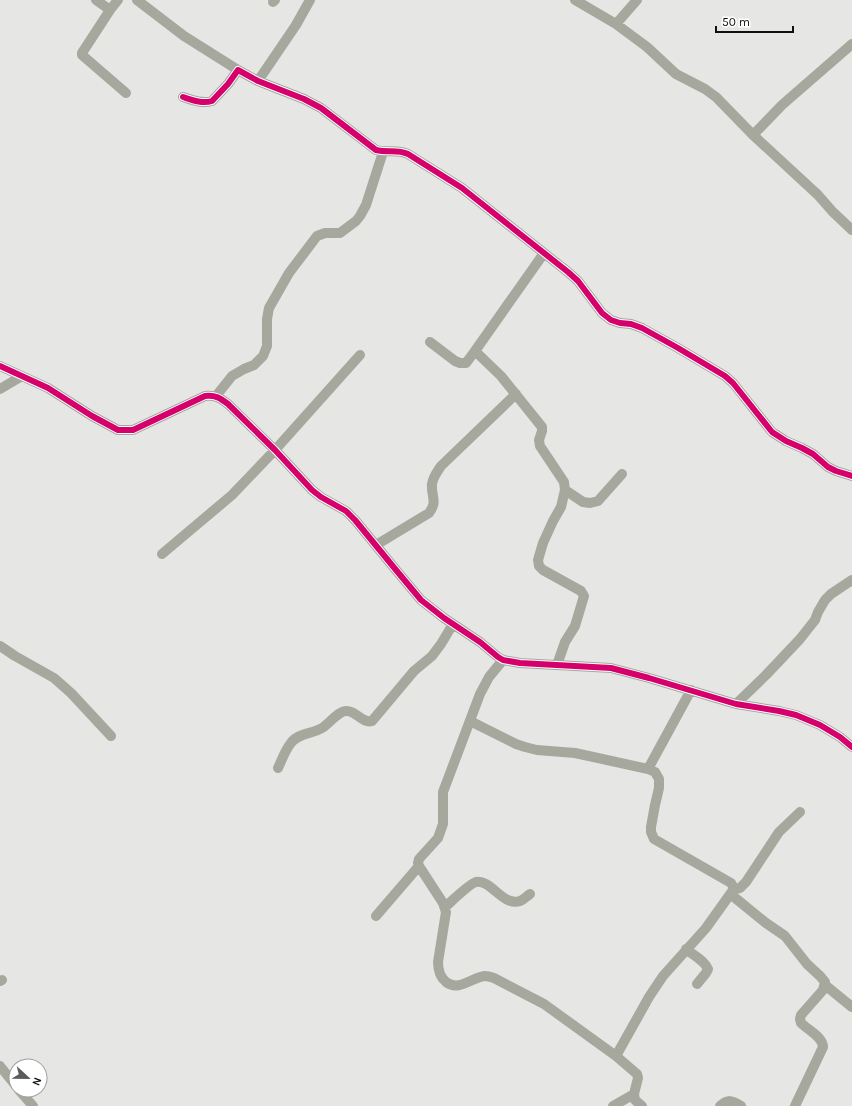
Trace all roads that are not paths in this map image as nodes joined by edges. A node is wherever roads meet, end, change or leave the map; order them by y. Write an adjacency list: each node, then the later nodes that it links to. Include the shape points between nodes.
1 (96, 0): 7 (street)
2 (118, 0): 7 (street)
3 (137, 0): 10 (street, via 184,36)
4 (310, 0): 11 (street)
5 (575, 0): 8 (street)
6 (637, 0): 8 (street)
7 (110, 10): 12 (street, via 82,55)
8 (616, 24): 14 (street, via 647,47 676,74 716,97)
9 (852, 44): 14 (street, via 782,105)
10 (238, 70): 11 (street); 13 (street, via 212,101 193,101)
11 (258, 81): 15 (street, via 321,108 368,145)
12 (126, 93)
13 (183, 97)
14 (753, 135): 16 (street)
15 (383, 152): 17 (street, via 401,151 408,154 462,188); 25 (street, via 360,216 340,234 325,233 317,236 289,273 269,308 267,346 263,356 254,365 232,376)
16 (852, 230)
17 (544, 253): 19 (street); 28 (street, via 578,280 602,313 611,320 642,328 725,376 772,432 786,442 813,454 828,467)
18 (430, 342): 19 (street, via 460,363 466,363)
19 (475, 352): 24 (street)
20 (360, 355): 26 (street)
21 (0, 366): 22 (street)
22 (22, 376): 23 (street); 25 (street, via 48,388 118,430 133,430 206,396)
23 (0, 389)
24 (516, 394): 29 (street, via 542,427 540,446 564,482); 30 (street, via 435,474 432,483 434,504 429,513)
25 (216, 396): 26 (street, via 228,404)
26 (275, 450): 30 (street, via 312,490 346,511); 31 (street, via 232,495)
27 (622, 474): 29 (street, via 598,501 584,502)
28 (852, 476)
29 (565, 490): 36 (street, via 561,507 543,543 538,560 539,566 582,591 584,596 575,626 565,642)
30 (376, 545): 33 (street, via 422,600)
31 (162, 554)
32 (852, 580): 38 (street, via 825,600 815,620 800,639)
33 (453, 624): 35 (street); 42 (street, via 432,656 414,671 372,721 366,722 353,712 344,710 321,729 297,737 291,742)
34 (0, 646): 40 (street, via 54,678)
35 (503, 660): 36 (street); 39 (street, via 489,677)
36 (557, 664): 37 (street, via 611,668)
37 (691, 690): 38 (street); 43 (street)
38 (736, 704): 41 (street, via 779,711 808,720 834,733)
39 (470, 722): 43 (street, via 516,744 537,750 575,753); 45 (street, via 444,792 443,824 438,838 419,859)
40 (111, 736)
41 (852, 747)
42 (278, 768)
43 (648, 769): 46 (street, via 655,772 659,779 650,832 654,839 731,883 734,888)
44 (800, 812): 46 (street, via 779,832 746,882)
45 (418, 866): 48 (street); 49 (street)
46 (732, 892): 50 (street, via 706,928); 52 (street, via 740,902 785,936)
47 (530, 894): 48 (street, via 520,901 511,901 483,882 477,882)
48 (445, 907): 54 (street, via 446,918 438,962 440,974 448,983 458,985 480,977 494,978 544,1004)
49 (376, 916)
50 (686, 949): 51 (street, via 708,969); 54 (street, via 649,997)
51 (697, 984)
52 (825, 985): 53 (street); 64 (street, via 800,1019 801,1023 823,1042 823,1047)
53 (852, 1007)
54 (616, 1056): 57 (street, via 637,1074)
55 (0, 1066): 56 (street)
56 (8, 1076)
57 (634, 1094): 60 (street); 61 (street, via 635,1100)
58 (26, 1098): 59 (street)
59 (33, 1106)
60 (613, 1106)
61 (642, 1106)
62 (720, 1106): 63 (street, via 730,1101)
63 (741, 1106)
64 (795, 1106)

